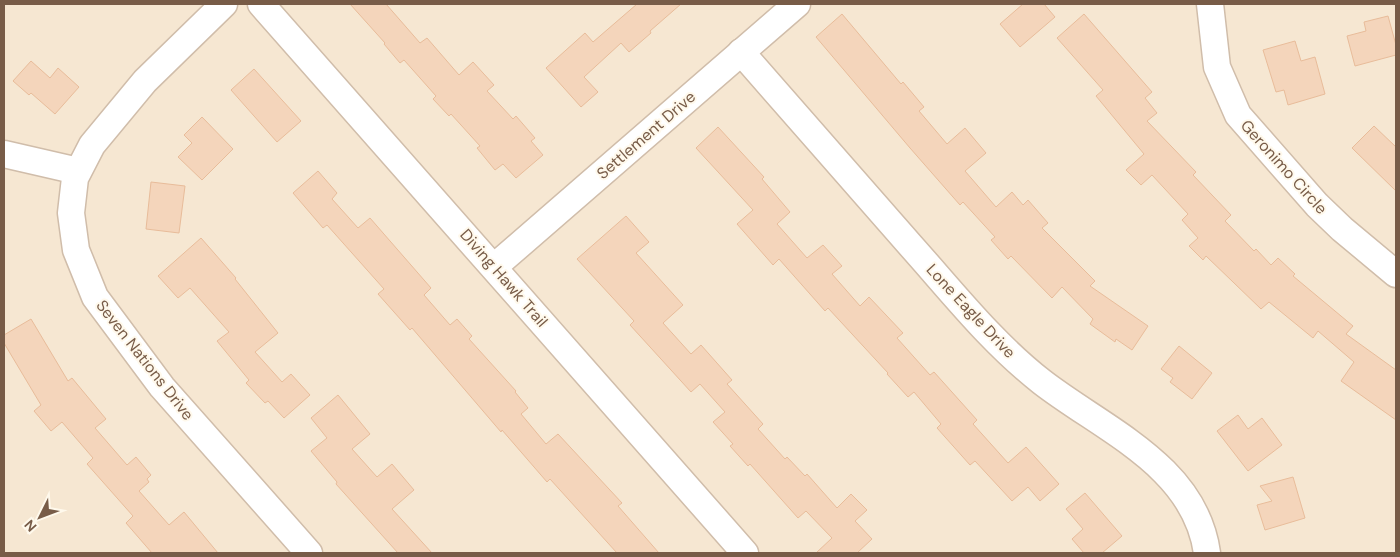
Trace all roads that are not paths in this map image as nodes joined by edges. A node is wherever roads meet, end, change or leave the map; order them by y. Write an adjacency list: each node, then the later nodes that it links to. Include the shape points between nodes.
1 (224, 4): 7 (street, Seven Nations Drive, via 144,81 92,145)
2 (261, 4): 8 (street, Diving Hawk Trail)
3 (797, 4): 5 (street, Settlement Drive)
4 (1210, 4): 9 (street, Geronimo Circle, via 1217,67 1238,115 1317,205)
5 (741, 52): 8 (street, Settlement Drive); 12 (street, Lone Eagle Drive, via 991,337 1043,383 1126,438 1166,474 1189,502 1205,538)
6 (4, 154): 7 (street)
7 (78, 171): 10 (street, Seven Nations Drive, via 71,213 76,250 95,297 162,387)
8 (494, 267): 11 (street, Diving Hawk Trail)
9 (1396, 274)
10 (309, 553)
11 (745, 553)
12 (1207, 553)

